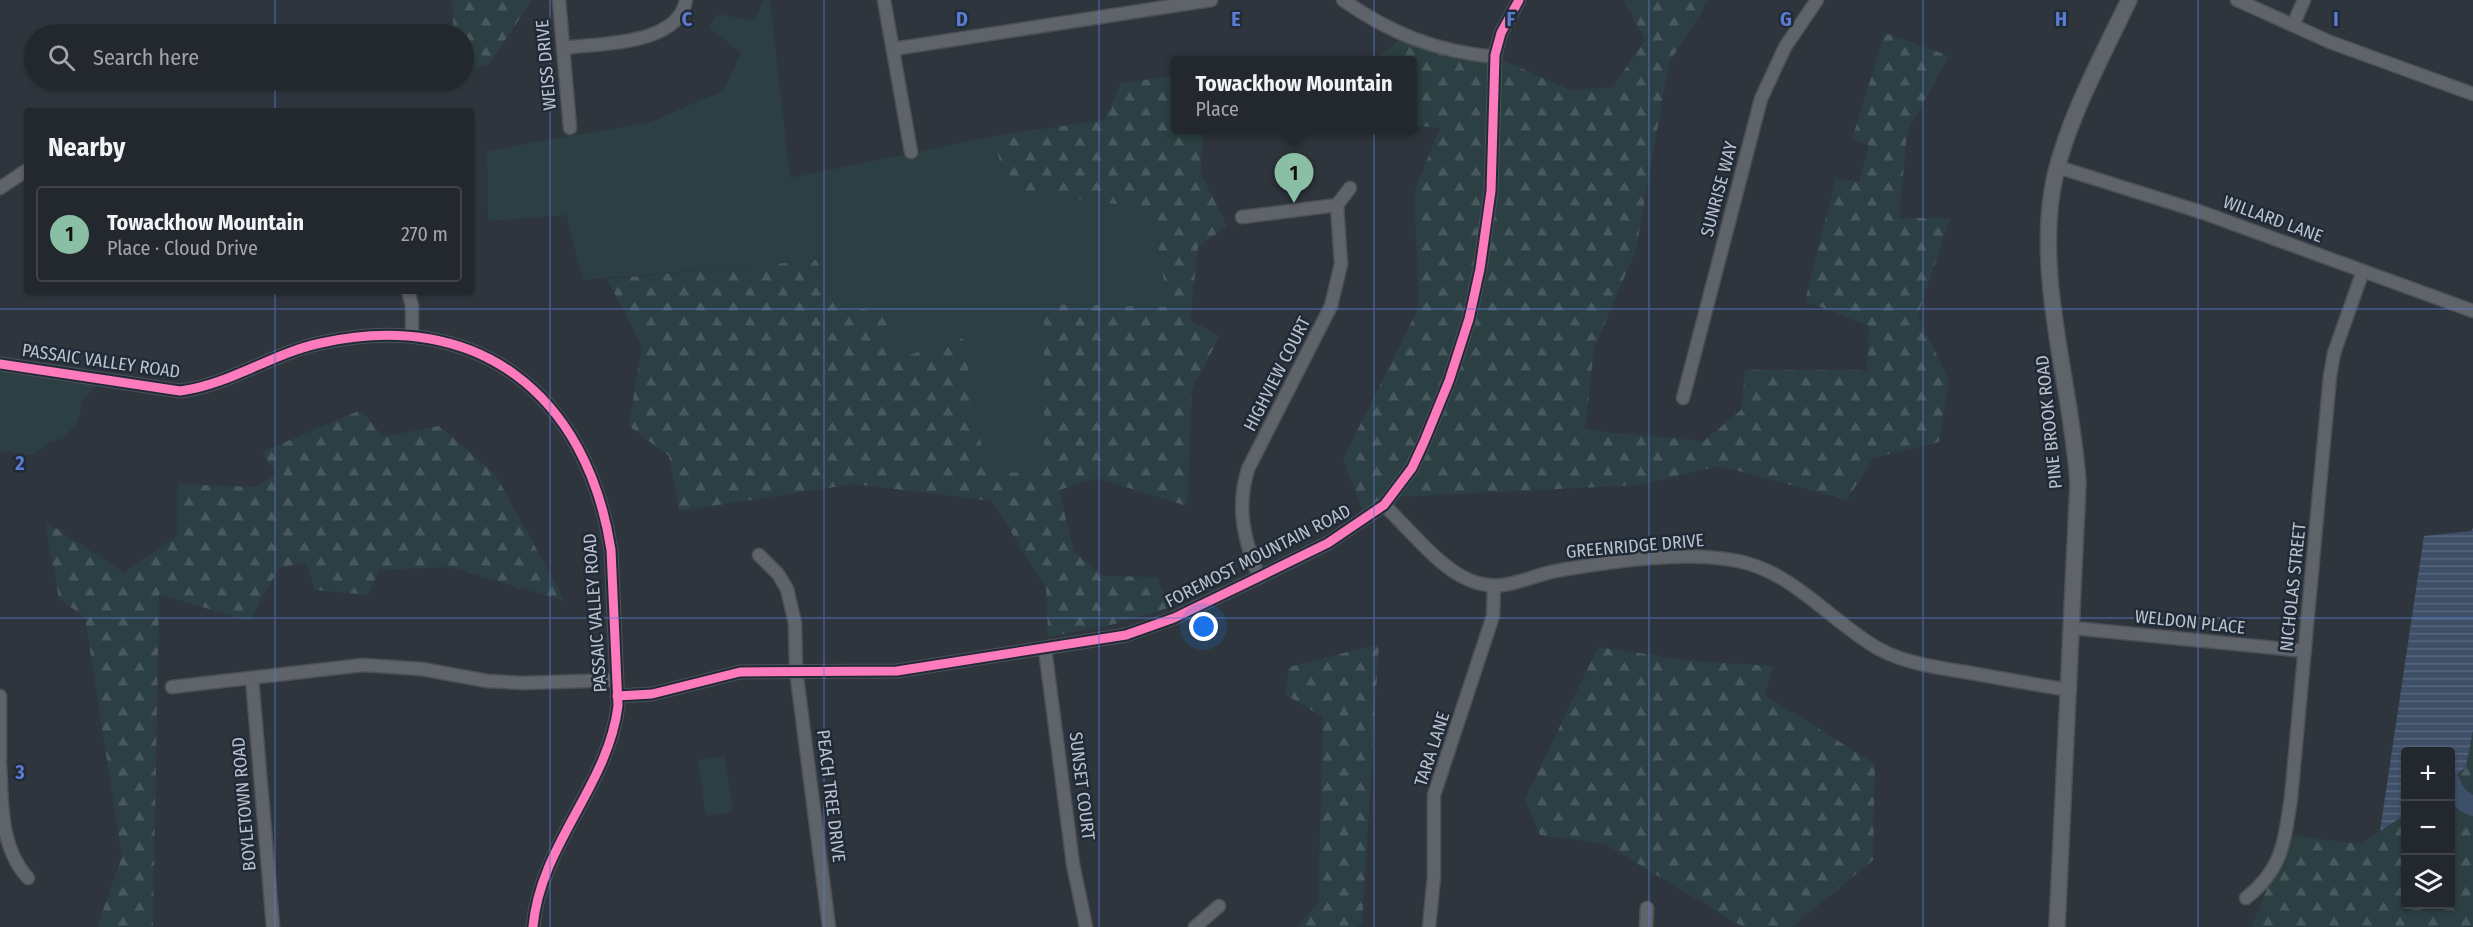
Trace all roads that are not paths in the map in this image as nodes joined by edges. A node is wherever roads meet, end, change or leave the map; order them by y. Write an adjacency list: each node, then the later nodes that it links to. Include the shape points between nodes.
1 (559, 0): 12 (street, WEISS DRIVE)
2 (686, 0): 12 (street, via 677,19 654,35)
3 (884, 0): 13 (street)
4 (1211, 0): 13 (street)
5 (1343, 0): 14 (street, via 1420,43)
6 (1519, 0): 14 (street, FOREMOST MOUNTAIN ROAD, via 1501,33)
7 (1817, 0): 29 (street, SUNRISE WAY, via 1785,46 1761,99)
8 (2129, 0): 18 (street, PINE BROOK ROAD)
9 (2237, 0): 11 (street)
10 (2304, 0): 11 (street)
11 (2293, 26): 15 (street)
12 (563, 48): 16 (street, WEISS DRIVE)
13 (893, 49): 17 (street)
14 (1494, 57): 30 (street, FOREMOST MOUNTAIN ROAD, via 1491,191 1469,319 1424,442 1400,486)
15 (2473, 94)
16 (570, 128)
17 (911, 152)
18 (2058, 167): 24 (street, WILLARD LANE, via 2201,212); 34 (street, PINE BROOK ROAD, via 2051,196 2048,247 2076,447)
19 (24, 172): 20 (street)
20 (0, 188)
21 (1350, 188): 22 (street)
22 (1337, 205): 23 (street); 32 (street, HIGHVIEW COURT, via 1341,264 1331,306 1244,482 1243,533)
23 (1242, 217)
24 (2363, 271): 26 (street, WILLARD LANE); 36 (street, NICHOLAS STREET, via 2334,353 2330,376)
25 (409, 294): 27 (street)
26 (2473, 311)
27 (411, 335): 28 (street, PASSAIC VALLEY ROAD, via 318,343 201,387 180,391); 39 (street, PASSAIC VALLEY ROAD, via 454,342 494,360 549,406 575,441 608,529)
28 (0, 364)
29 (1683, 398)
30 (1384, 505): 32 (street, FOREMOST MOUNTAIN ROAD, via 1328,543); 33 (street, GREENRIDGE DRIVE, via 1449,568 1474,582)
31 (759, 555): 37 (street, PEACH TREE DRIVE, via 787,589 795,624)
32 (1259, 577): 35 (street, FOREMOST MOUNTAIN ROAD, via 1154,627)
33 (1494, 586): 41 (street, GREENRIDGE DRIVE, via 1517,584 1559,570 1674,557 1717,557 1779,576 1854,633 1900,658); 55 (street, TARA LANE, via 1493,616 1434,795 1434,877)
34 (2073, 628): 36 (street, WELDON PLACE); 41 (street, PINE BROOK ROAD)
35 (1045, 649): 37 (street, FOREMOST MOUNTAIN ROAD, via 897,671); 53 (street, SUNSET COURT, via 1073,864)
36 (2305, 651): 47 (street, NICHOLAS STREET, via 2283,846 2268,878)
37 (796, 670): 43 (street, FOREMOST MOUNTAIN ROAD, via 740,672 651,694); 52 (street, PEACH TREE DRIVE)
38 (252, 678): 39 (street, via 363,665 422,669 487,681); 40 (street); 50 (street, BOYLETOWN ROAD)
39 (616, 680): 43 (street, PASSAIC VALLEY ROAD)
40 (171, 687)
41 (2070, 690): 57 (street, PINE BROOK ROAD)
42 (0, 696): 44 (street)
43 (617, 696): 51 (street, PASSAIC VALLEY ROAD, via 615,725 607,751 549,862)
44 (0, 758)
45 (0, 764): 46 (street, via 8,847 15,865)
46 (28, 878)
47 (2246, 898)
48 (1219, 906): 54 (street)
49 (1647, 908): 56 (street)
50 (273, 927)
51 (533, 927)
52 (830, 927)
53 (1086, 927)
54 (1195, 927)
55 (1429, 927)
56 (1646, 927)
57 (2057, 927)

